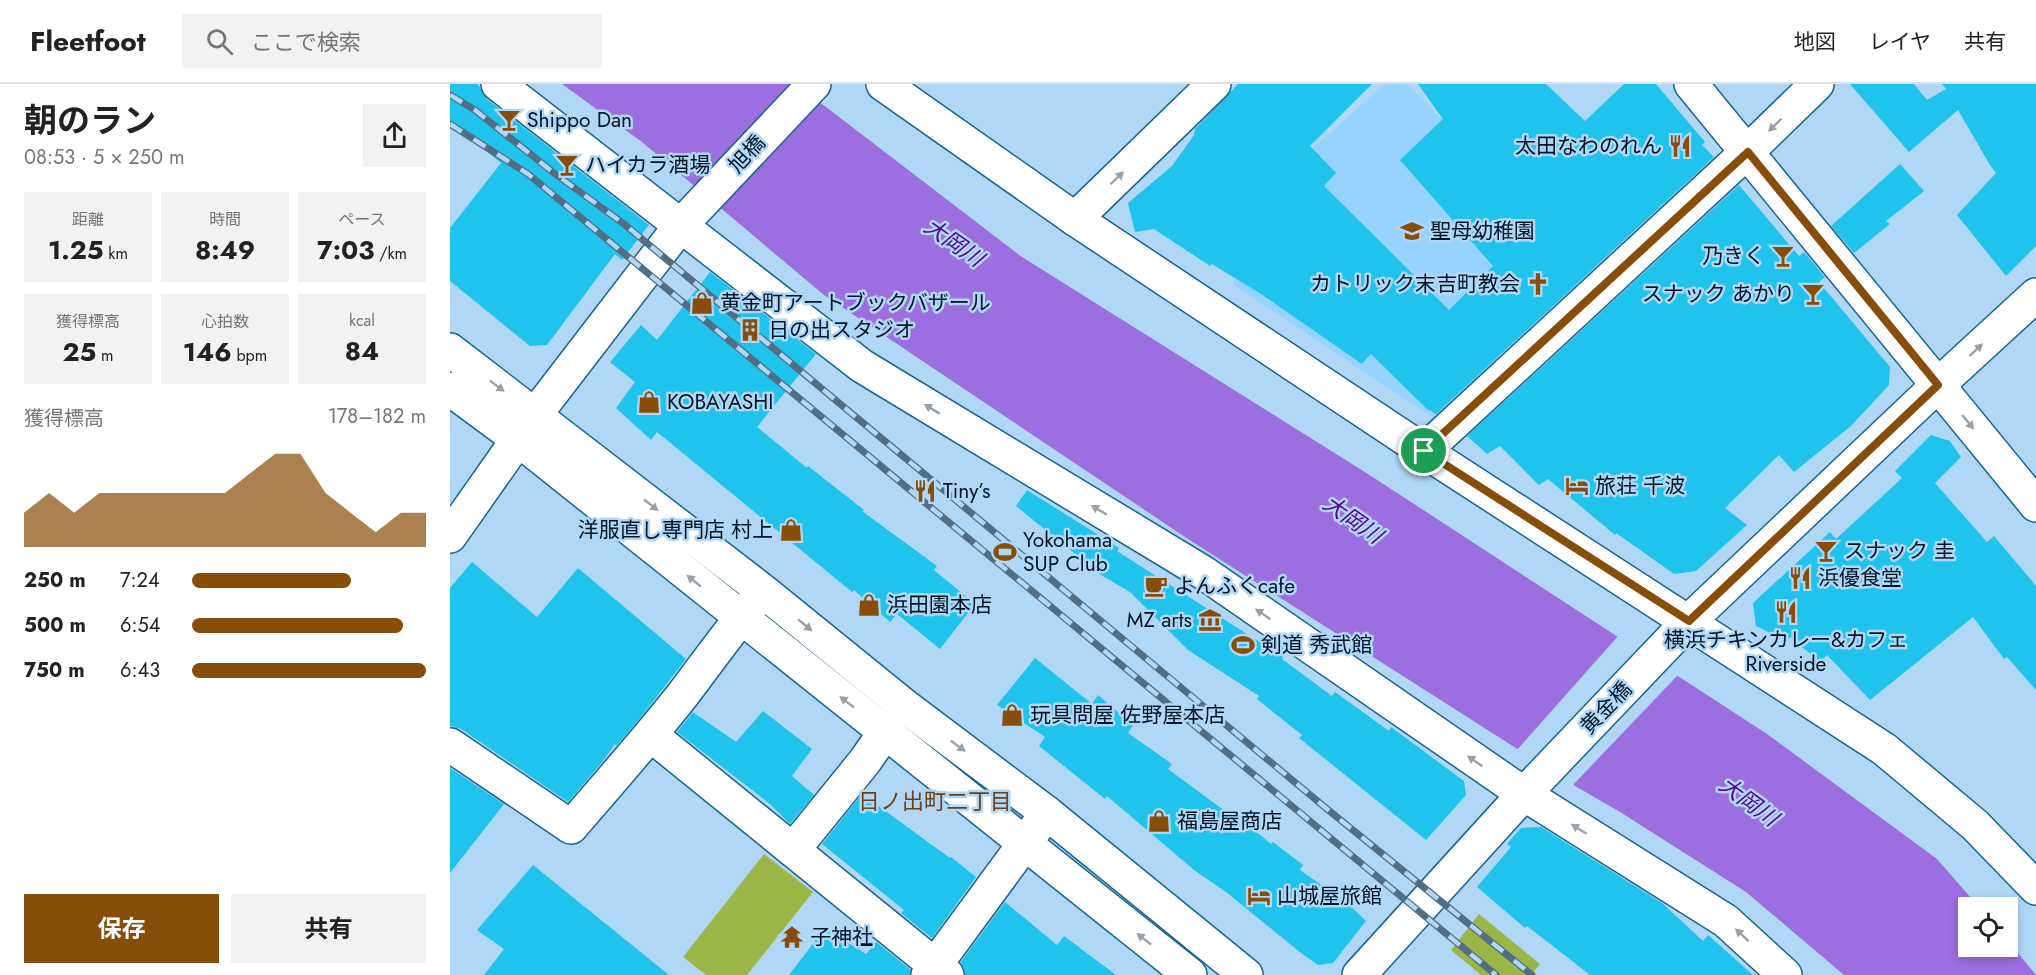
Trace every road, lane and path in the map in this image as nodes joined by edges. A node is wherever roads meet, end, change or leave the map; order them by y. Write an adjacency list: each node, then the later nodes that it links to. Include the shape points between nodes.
1 (498, 84): 9 (street)
2 (814, 84): 9 (street, 旭橋)
3 (883, 84): 8 (street)
4 (1214, 84): 8 (street, one-way to 4)
5 (1691, 84): 7 (street)
6 (1817, 84): 7 (street, one-way to 7)
7 (1748, 152): 12 (street); 15 (street)
8 (1076, 219): 15 (street)
9 (681, 225): 14 (street, 旭橋); 24 (street, one-way to 9, via 1204,573 862,366)
10 (2036, 294): 12 (street, 黄金橋, one-way to 10)
11 (450, 350): 14 (street, one-way to 14)
12 (1938, 385): 16 (street, one-way to 16); 20 (street, 黄金橋)
13 (450, 389): 14 (street)
14 (527, 428): 17 (street, 旭橋); 18 (street, one-way to 18); 19 (street, one-way to 14)
15 (1424, 451): 20 (street)
16 (2036, 505)
17 (450, 536)
18 (763, 591): 19 (street); 25 (street, one-way to 25, via 906,707)
19 (740, 618): 21 (street, one-way to 19); 22 (street)
20 (1689, 621): 24 (street, 黄金橋); 28 (street, via 1884,748 1976,825)
21 (885, 732): 26 (street); 27 (street)
22 (651, 735): 23 (street, via 571,827); 27 (street)
23 (450, 745)
24 (1524, 794): 32 (street, 黄金橋); 33 (street, one-way to 24, via 1726,921)
25 (1047, 813): 26 (street); 31 (street)
26 (1023, 843): 29 (street); 30 (street, one-way to 26)
27 (793, 850): 29 (street)
28 (2036, 888)
29 (937, 972)
30 (1190, 975)
31 (1246, 975)
32 (1359, 975)
33 (1785, 975)

